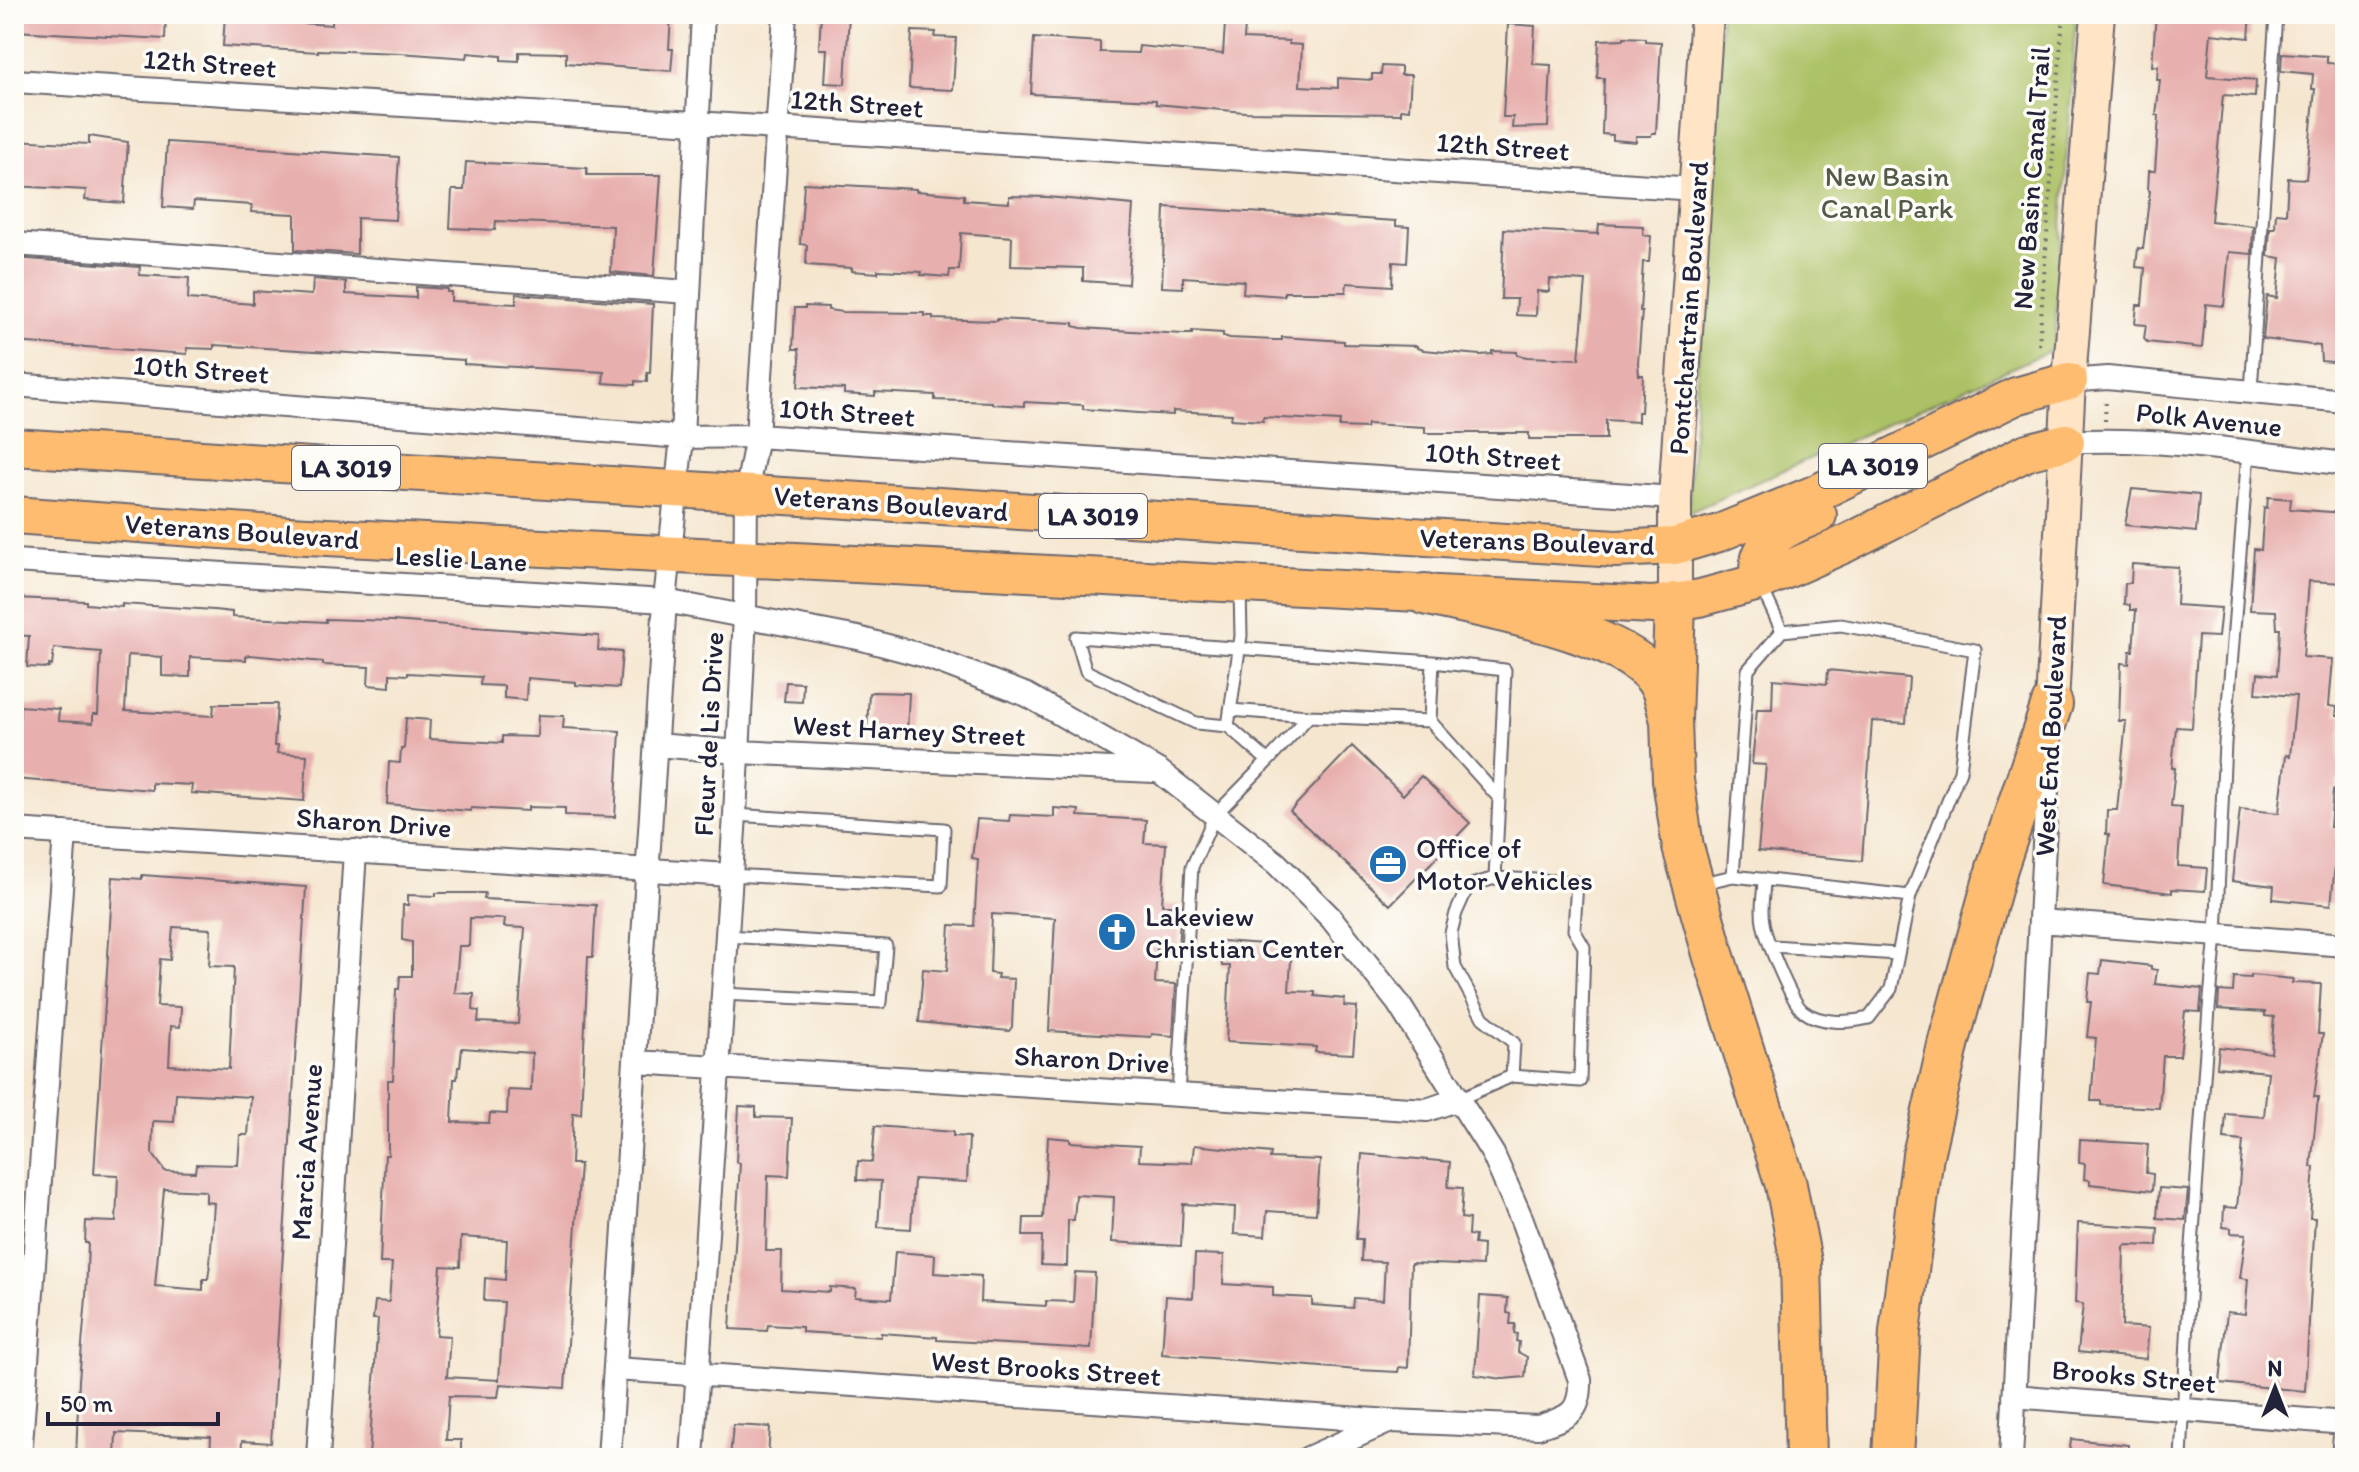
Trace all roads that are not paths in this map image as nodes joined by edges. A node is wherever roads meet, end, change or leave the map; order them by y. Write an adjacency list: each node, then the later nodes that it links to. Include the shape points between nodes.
1 (703, 14): 7 (street, Fleur de Lis Drive)
2 (785, 14): 8 (street, Fleur de Lis Drive)
3 (1707, 14): 9 (main road, Pontchartrain Boulevard)
4 (2098, 14): 12 (main road, West End Boulevard)
5 (2276, 14): 14 (lane)
6 (14, 81): 7 (street, 12th Street)
7 (697, 124): 8 (street, 12th Street); 11 (street, Fleur de Lis Drive)
8 (776, 128): 9 (street, 12th Street); 16 (street, Fleur de Lis Drive)
9 (1695, 189): 25 (main road, Pontchartrain Boulevard)
10 (14, 244): 11 (street)
11 (688, 292): 17 (street, Fleur de Lis Drive)
12 (2069, 381): 14 (street, Polk Avenue, via 2107,378); 18 (main road, West End Boulevard); 20 (main road, Veterans Boulevard / LA 3019, via 2016,396)
13 (14, 385): 17 (street, 10th Street)
14 (2251, 391): 15 (street, Polk Avenue)
15 (2345, 401)
16 (757, 436): 17 (street, 10th Street); 24 (street, Fleur de Lis Drive); 25 (street, 10th Street)
17 (682, 437): 23 (street, Fleur de Lis Drive)
18 (2066, 442): 21 (street, Polk Avenue, via 2112,439); 32 (main road, Veterans Boulevard / LA 3019, via 2027,452); 41 (main road, West End Boulevard)
19 (14, 447): 23 (main road, Veterans Boulevard / LA 3019)
20 (1900, 452): 28 (main road, Veterans Boulevard / LA 3019, via 1803,499); 32 (main road, via 1861,497 1791,526 1769,541 1759,556)
21 (2248, 452): 22 (street, Polk Avenue); 65 (lane)
22 (2345, 464)
23 (678, 489): 24 (main road, Veterans Boulevard / LA 3019); 29 (street, Fleur de Lis Drive)
24 (746, 494): 27 (main road, Veterans Boulevard / LA 3019); 30 (street, Fleur de Lis Drive)
25 (1675, 498): 28 (main road, Pontchartrain Boulevard)
26 (14, 515): 29 (main road, Veterans Boulevard / LA 3019, via 288,535)
27 (1244, 526): 28 (main road, Veterans Boulevard / LA 3019, via 1616,549); 33 (main road)
28 (1675, 546): 36 (main road, Pontchartrain Boulevard)
29 (671, 553): 30 (main road, Veterans Boulevard / LA 3019); 35 (street, Fleur de Lis Drive)
30 (746, 558): 33 (main road, Veterans Boulevard / LA 3019); 37 (street, Fleur de Lis Drive)
31 (14, 561): 35 (street, Leslie Lane)
32 (1759, 582): 36 (main road, Veterans Boulevard / LA 3019); 38 (lane)
33 (1240, 584): 34 (main road, Veterans Boulevard / LA 3019); 39 (lane)
34 (1425, 594): 36 (main road, Veterans Boulevard / LA 3019); 44 (highway, via 1587,635 1645,668 1661,686)
35 (665, 601): 37 (street, Leslie Lane); 47 (street, Fleur de Lis Drive)
36 (1675, 603): 44 (highway)
37 (745, 615): 48 (street, Fleur de Lis Drive); 50 (street, Leslie Lane, via 925,656 1027,695)
38 (1782, 631): 59 (lane, via 1748,670); 63 (lane, via 1841,625 1975,650 1960,771)
39 (1240, 647): 40 (lane); 42 (lane); 46 (lane, via 1076,637 1086,671 1196,723)
40 (1433, 662): 45 (lane); 51 (lane, via 1505,670)
41 (2052, 704): 64 (street, West End Boulevard); 89 (highway, via 1997,868 1923,1155 1900,1332)
42 (1230, 710): 43 (lane); 46 (lane)
43 (1309, 716): 45 (lane); 49 (lane)
44 (1671, 720): 62 (highway, via 1673,780)
45 (1430, 721): 51 (lane)
46 (1228, 726): 49 (lane)
47 (657, 745): 48 (street, West Harney Street); 57 (street, Fleur de Lis Drive)
48 (738, 752): 50 (street, West Harney Street); 52 (street, Fleur de Lis Drive)
49 (1268, 761): 53 (lane)
50 (1159, 771): 53 (street, Leslie Lane)
51 (1499, 798): 60 (lane)
52 (735, 815): 58 (street, Fleur de Lis Drive); 58 (lane, via 944,829 941,886)
53 (1215, 815): 74 (lane, via 1192,867); 75 (street, Leslie Lane, via 1276,863 1331,918 1398,1003)
54 (14, 830): 55 (street, Sharon Drive)
55 (65, 833): 56 (street, Sharon Drive); 83 (street)
56 (355, 851): 57 (street, Sharon Drive); 84 (street, Marcia Avenue)
57 (648, 869): 58 (street, Sharon Drive); 71 (street, Fleur de Lis Drive)
58 (730, 875): 66 (street, Fleur de Lis Drive)
59 (1733, 876): 61 (lane); 62 (lane)
60 (1495, 878): 73 (lane, via 1468,886 1451,933 1455,967 1483,1018 1514,1043); 73 (lane, via 1577,882 1574,930 1584,947 1580,1081)
61 (1764, 879): 63 (lane); 68 (lane, via 1762,922)
62 (1692, 885): 88 (highway, via 1786,1185 1801,1262)
63 (1910, 896): 69 (lane)
64 (2040, 921): 65 (street); 78 (street, West End Boulevard)
65 (2216, 935): 67 (street); 79 (lane)
66 (727, 936): 70 (street, Fleur de Lis Drive); 70 (lane, via 886,946 881,1002)
67 (2345, 945)
68 (1772, 946): 69 (lane); 69 (lane, via 1800,1010 1852,1022 1869,1018 1878,1009 1891,989)
69 (1898, 954)
70 (723, 994): 72 (street, Fleur de Lis Drive)
71 (635, 1062): 72 (street, Sharon Drive); 76 (street, Fleur de Lis Drive)
72 (719, 1067): 74 (street, Sharon Drive); 77 (street, Fleur de Lis Drive)
73 (1512, 1076): 75 (lane)
74 (1178, 1095): 75 (street, Sharon Drive, via 1427,1110)
75 (1459, 1099): 80 (street, Leslie Lane, via 1493,1154 1522,1220 1580,1380 1581,1398 1575,1410 1538,1427)
76 (615, 1369): 77 (street, West Brooks Street); 85 (street, Fleur de Lis Drive)
77 (697, 1374): 80 (street, West Brooks Street); 86 (street, Fleur de Lis Drive)
78 (2014, 1396): 79 (street, Brooks Street); 90 (street, West End Boulevard)
79 (2185, 1410): 81 (street, Brooks Street); 91 (lane)
80 (1391, 1421): 87 (street)
81 (2345, 1423)
82 (2345, 1436): 92 (street)
83 (20, 1458)
84 (318, 1458)
85 (609, 1458)
86 (692, 1458)
87 (1308, 1458)
88 (1806, 1458)
89 (1893, 1458)
90 (2011, 1458)
91 (2181, 1458)
92 (2343, 1458)

